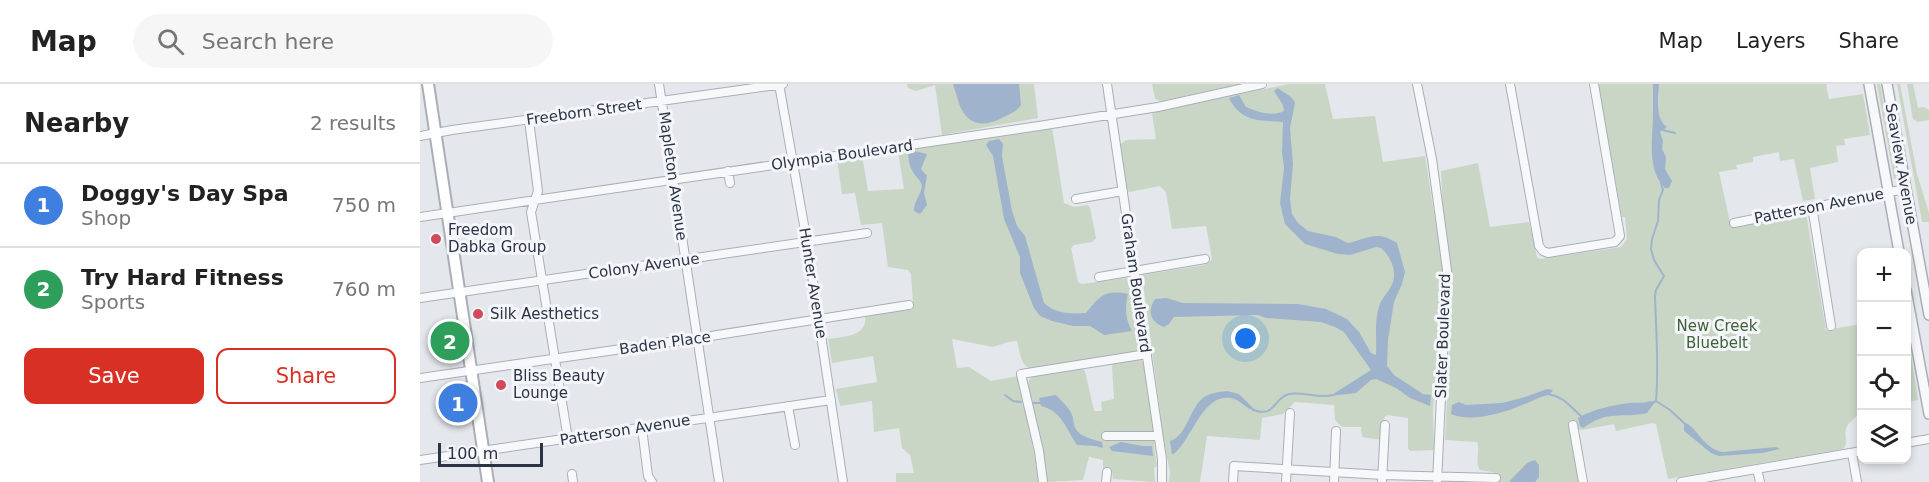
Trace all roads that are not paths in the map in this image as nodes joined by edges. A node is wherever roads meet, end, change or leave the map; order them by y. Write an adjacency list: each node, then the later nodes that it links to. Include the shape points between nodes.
1 (428, 84): 14 (main road)
2 (659, 84): 11 (street, Mapleton Avenue)
3 (780, 84): 11 (street, Freeborn Street); 16 (street, Hunter Avenue)
4 (1107, 84): 12 (street, Graham Boulevard)
5 (1262, 84): 12 (street, Olympia Boulevard)
6 (1417, 84): 74 (street, Slater Boulevard, via 1447,270)
7 (1510, 84): 8 (street, via 1539,246 1548,253 1619,239)
8 (1594, 84)
9 (1869, 84): 22 (street, Seaview Avenue)
10 (1887, 84): 20 (street, Seaview Avenue)
11 (662, 101): 13 (street, Freeborn Street); 18 (street, Mapleton Avenue)
12 (1112, 115): 16 (street, Olympia Boulevard); 21 (street, Graham Boulevard)
13 (529, 120): 14 (street, Freeborn Street); 24 (street, via 538,191)
14 (435, 133): 15 (street, Freeborn Street); 26 (main road)
15 (420, 136)
16 (792, 162): 17 (street, Olympia Boulevard); 30 (street, Hunter Avenue)
17 (728, 171): 18 (street, Olympia Boulevard); 19 (street)
18 (674, 180): 24 (street, Olympia Boulevard); 33 (street, Mapleton Avenue)
19 (730, 183)
20 (1905, 189): 22 (street, Patterson Avenue); 41 (street, Seaview Avenue)
21 (1123, 191): 23 (street); 34 (street, Graham Boulevard)
22 (1888, 192): 25 (street, Patterson Avenue); 31 (street, Seaview Avenue)
23 (1076, 199)
24 (535, 201): 26 (street, Olympia Boulevard); 36 (street, via 531,212)
25 (1812, 206): 28 (street, Patterson Avenue); 44 (street)
26 (447, 213): 27 (street, Olympia Boulevard); 37 (main road)
27 (420, 217)
28 (1734, 223)
29 (867, 233): 30 (street, Colony Avenue)
30 (807, 242): 33 (street, Colony Avenue); 43 (street, Hunter Avenue)
31 (1898, 248)
32 (1205, 259): 34 (street)
33 (685, 260): 36 (street, Colony Avenue); 45 (street, Mapleton Avenue)
34 (1136, 272): 35 (street); 46 (street, Graham Boulevard)
35 (1099, 277)
36 (543, 280): 37 (street, Colony Avenue); 47 (street)
37 (459, 292): 38 (street, Colony Avenue); 48 (main road)
38 (420, 298)
39 (1909, 302): 42 (street)
40 (909, 305): 43 (street, Baden Place)
41 (1929, 314): 42 (street)
42 (1912, 316): 53 (street)
43 (820, 320): 45 (street, Baden Place); 50 (street, Hunter Avenue)
44 (1831, 326)
45 (698, 338): 47 (street, Baden Place); 54 (street, Mapleton Avenue)
46 (1147, 354): 59 (street, Graham Boulevard); 80 (street, via 1021,374)
47 (554, 359): 48 (street, Baden Place); 61 (street)
48 (471, 370): 49 (street, Baden Place); 65 (main road)
49 (420, 378)
50 (831, 399): 51 (street, Patterson Avenue); 79 (street, Hunter Avenue)
51 (788, 406): 54 (street, Patterson Avenue); 64 (street)
52 (1290, 413): 70 (street)
53 (1929, 414)
54 (709, 417): 57 (street, Patterson Avenue); 78 (street, Mapleton Avenue)
55 (1385, 425): 73 (street)
56 (1573, 425): 86 (street)
57 (642, 428): 61 (street, Patterson Avenue); 77 (street)
58 (1336, 431): 72 (street)
59 (1158, 435): 60 (street); 82 (street, Graham Boulevard)
60 (1106, 436)
61 (568, 439): 65 (street, Patterson Avenue)
62 (1929, 439): 63 (street)
63 (1911, 442)
64 (795, 445)
65 (483, 451): 68 (street, Patterson Avenue); 76 (main road)
66 (1857, 452): 67 (street)
67 (1852, 453): 69 (street); 89 (street)
68 (420, 460)
69 (1757, 468): 87 (street); 88 (street)
70 (1287, 470): 72 (street); 83 (street, via 1234,466); 84 (street)
71 (1107, 472): 81 (street)
72 (1334, 472): 73 (street); 85 (street)
73 (1383, 478): 74 (street)
74 (1437, 478): 75 (street)
75 (1496, 478)
76 (488, 482)
77 (652, 482)
78 (719, 482)
79 (843, 482)
80 (1043, 482)
81 (1106, 482)
82 (1162, 482)
83 (1233, 482)
84 (1286, 482)
85 (1334, 482)
86 (1583, 482)
87 (1681, 482)
88 (1760, 482)
89 (1857, 482)

